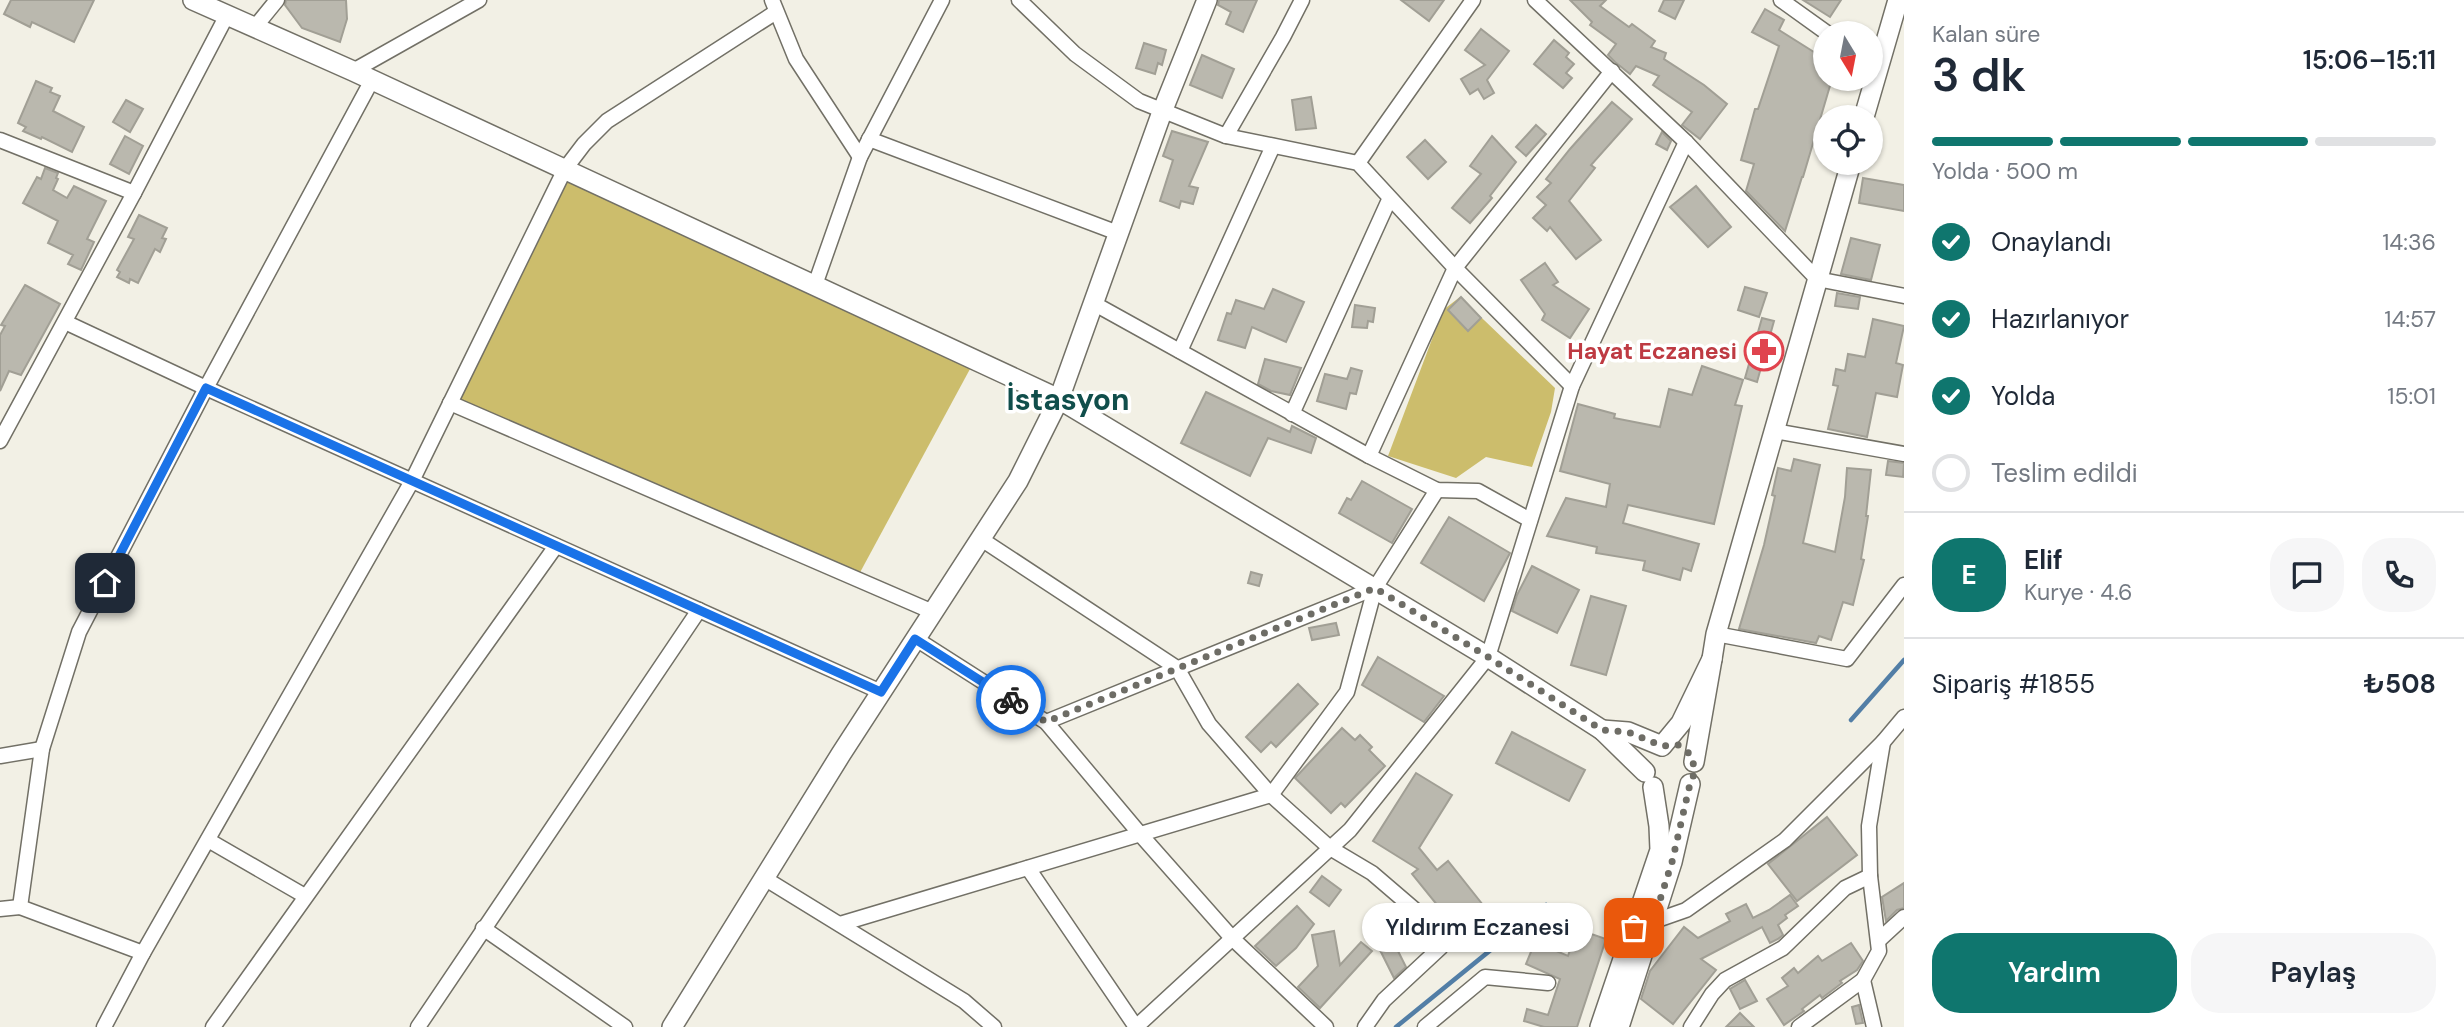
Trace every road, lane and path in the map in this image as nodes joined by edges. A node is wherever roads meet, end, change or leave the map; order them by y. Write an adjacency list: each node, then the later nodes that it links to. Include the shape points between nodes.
1 (193, 0): 13 (main road)
2 (277, 0): 15 (street)
3 (478, 0): 17 (street)
4 (942, 0): 22 (street)
5 (1019, 0): 20 (street, via 1075,54 1139,101)
6 (1207, 0): 20 (main road)
7 (1302, 0): 21 (street)
8 (1473, 0): 27 (street)
9 (1535, 0): 18 (street)
10 (1781, 0): 14 (street)
11 (1898, 0): 16 (main road)
12 (774, 6): 26 (street, via 796,59); 28 (street, via 614,116)
13 (227, 15): 15 (main road); 30 (street)
14 (1813, 23)
15 (255, 27): 17 (main road)
16 (1883, 42)
17 (353, 71): 19 (main road)
18 (1612, 71): 24 (street); 33 (street)
19 (372, 80): 28 (main road); 41 (street)
20 (1162, 112): 21 (street); 32 (main road)
21 (1226, 136): 25 (street)
22 (869, 139): 26 (street); 32 (street)
23 (0, 140): 30 (street)
24 (1686, 142): 34 (street); 40 (street)
25 (1273, 146): 27 (street); 39 (street)
26 (860, 157): 35 (street)
27 (1358, 163): 31 (street)
28 (565, 169): 35 (main road); 43 (street)
29 (1848, 175): 34 (main road)
30 (134, 193): 38 (street)
31 (1390, 200): 33 (street); 44 (street)
32 (1118, 233): 37 (main road)
33 (1455, 268): 40 (street); 48 (street)
34 (1818, 279): 36 (street); 45 (main road)
35 (815, 285): 42 (main road)
36 (1904, 296)
37 (1093, 303): 39 (street); 42 (main road)
38 (65, 322): 41 (street); 46 (street)
39 (1180, 351): 44 (street)
40 (1572, 386): 51 (street)
41 (206, 388): 49 (street); 69 (street, via 79,632)
42 (1059, 398): 52 (main road, via 1018,481); 55 (main road)
43 (450, 403): 49 (street); 57 (street)
44 (1292, 414): 48 (street)
45 (1774, 430): 47 (street); 58 (main road)
46 (0, 441)
47 (1904, 454)
48 (1369, 456): 50 (street)
49 (412, 481): 53 (street); 76 (street)
50 (1437, 490): 51 (street, via 1478,491); 55 (street)
51 (1530, 520): 60 (street)
52 (981, 538): 57 (main road); 62 (street)
53 (556, 546): 56 (street); 81 (street)
54 (1904, 584): 58 (street, via 1847,659)
55 (1375, 588): 60 (main road); 62 (street); 74 (street, via 1347,692)
56 (699, 610): 63 (street); 87 (street)
57 (933, 612): 59 (main road)
58 (1716, 634): 61 (main road)
59 (915, 639): 63 (main road); 65 (street)
60 (1488, 657): 66 (main road); 77 (street, via 1350,830)
61 (1712, 659): 68 (main road, via 1681,723); 71 (main road)
62 (1177, 668): 65 (street); 74 (street, via 1209,724)
63 (881, 692): 80 (main road)
64 (1904, 717): 67 (street)
65 (1046, 722): 75 (street)
66 (1602, 730): 68 (main road, via 1628,732); 72 (main road)
67 (1883, 742): 79 (street, via 1869,825); 86 (street, via 1785,840 1686,910)
68 (1662, 746): 71 (main road, via 1678,745); 72 (main road, via 1649,756)
69 (42, 749): 70 (street); 82 (street)
70 (0, 756)
71 (1693, 762): 73 (main road)
72 (1649, 780): 73 (main road, via 1668,794); 86 (main road, via 1660,850)
73 (1690, 784): 86 (main road, via 1672,862)
74 (1271, 795): 75 (street); 77 (street)
75 (1140, 834): 78 (street); 88 (street)
76 (208, 840): 81 (street); 90 (street)
77 (1330, 848): 88 (street); 101 (street, via 1372,873 1414,909 1441,947 1384,1000)
78 (1028, 868): 85 (street); 99 (street)
79 (1870, 876): 89 (street); 105 (street, via 1845,888 1783,948 1725,980)
80 (764, 878): 85 (street); 97 (main road)
81 (305, 897): 94 (street)
82 (20, 907): 83 (street); 90 (street)
83 (0, 909)
84 (1904, 917): 89 (street)
85 (840, 925): 98 (street, via 964,1001)
86 (1643, 925): 103 (main road); 104 (main road)
87 (483, 929): 95 (street); 96 (street)
88 (1232, 938): 99 (street); 100 (street)
89 (1879, 940): 91 (street, via 1880,951)
90 (144, 953): 93 (street)
91 (1863, 980): 106 (street); 107 (street)
92 (1548, 983): 102 (street, via 1485,977)
93 (104, 1027)
94 (213, 1027)
95 (418, 1027)
96 (625, 1027)
97 (672, 1027)
98 (994, 1027)
99 (1136, 1027)
100 (1326, 1027)
101 (1364, 1027)
102 (1425, 1027)
103 (1600, 1027)
104 (1619, 1027)
105 (1691, 1027)
106 (1799, 1027)
107 (1874, 1027)

